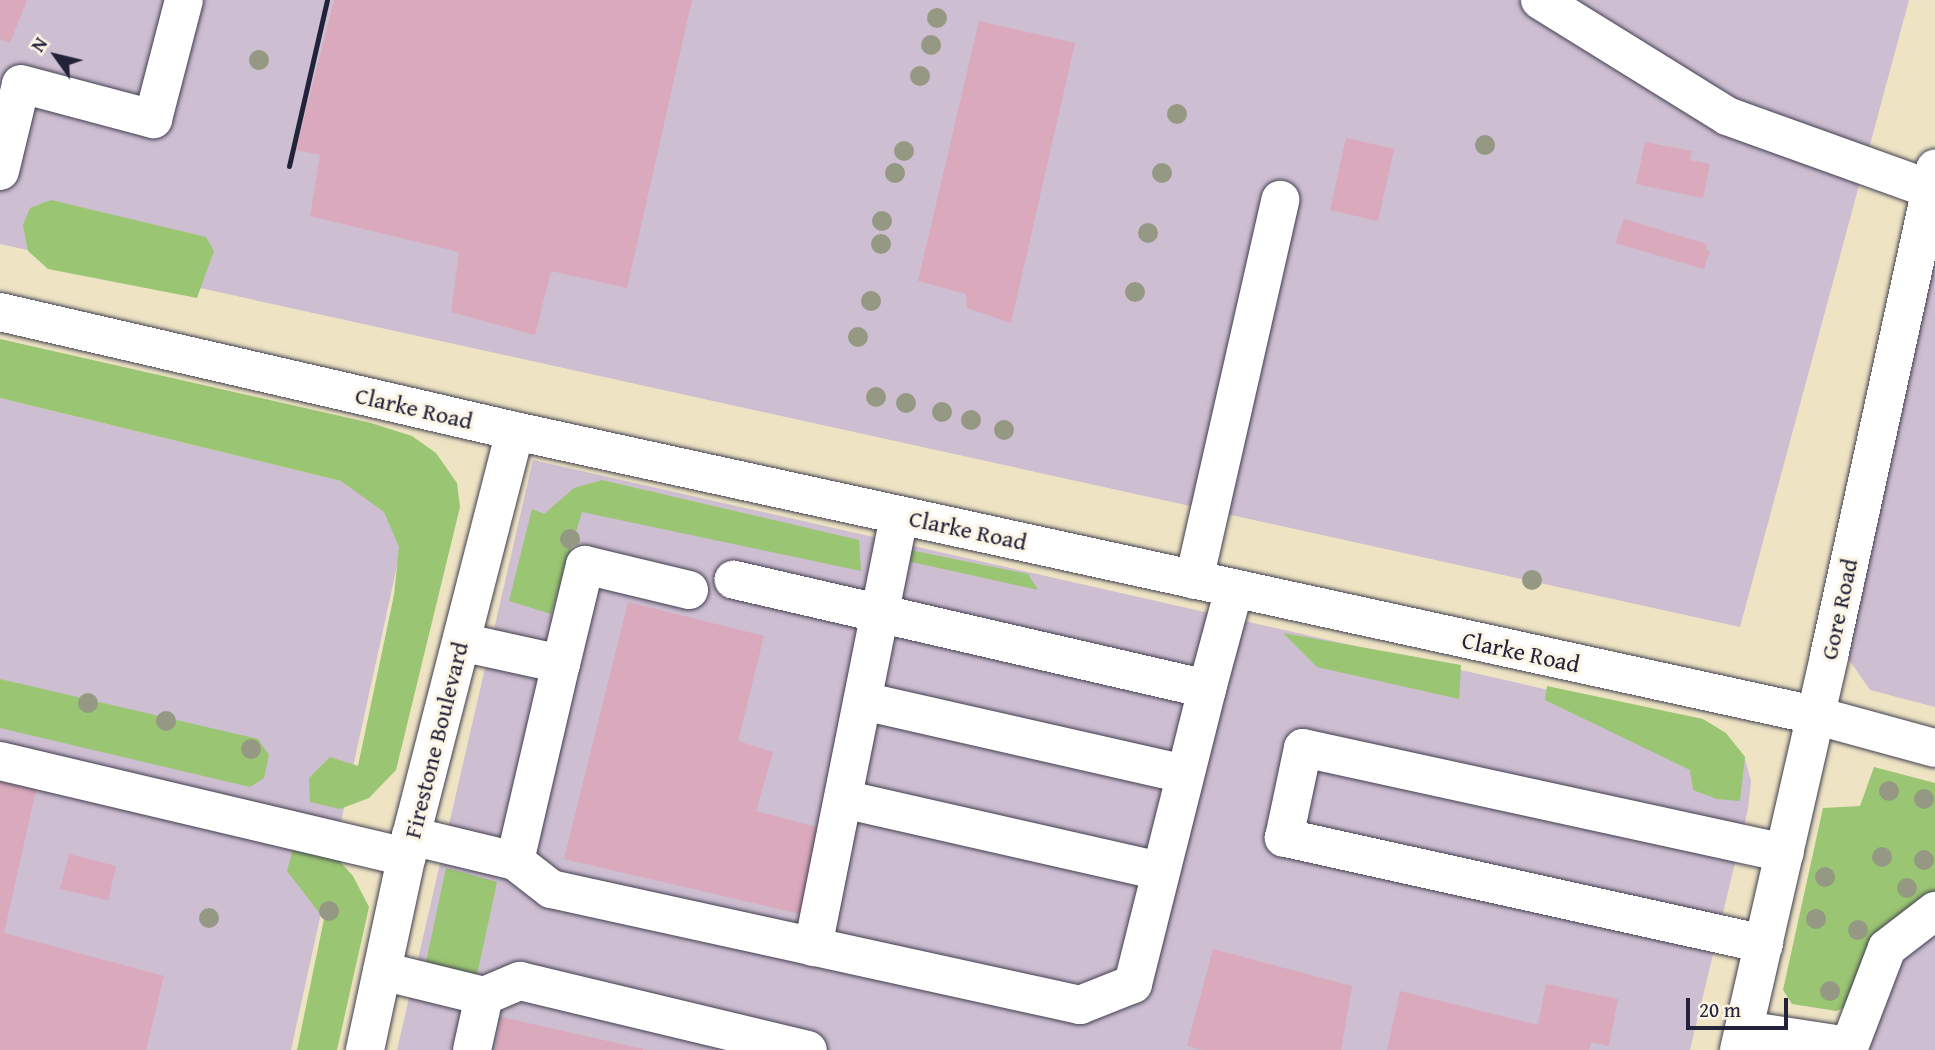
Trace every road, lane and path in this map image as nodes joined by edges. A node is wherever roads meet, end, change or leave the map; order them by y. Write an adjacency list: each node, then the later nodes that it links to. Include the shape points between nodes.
1 (184, 0): 3 (main road, via 153,119)
2 (1541, 0): 5 (main road, via 1727,116)
3 (10, 82): 4 (main road)
4 (0, 171)
5 (1933, 178): 19 (main road, Gore Road)
6 (1280, 200): 11 (main road)
7 (0, 312): 8 (main road, Clarke Road)
8 (515, 431): 9 (main road, Clarke Road); 15 (main road, Firestone Boulevard)
9 (899, 515): 11 (main road, Clarke Road); 14 (main road)
10 (733, 580): 14 (main road)
11 (1194, 580): 12 (main road, Clarke Road)
12 (1234, 589): 17 (main road); 19 (main road, Clarke Road)
13 (689, 590): 16 (main road, via 585,565)
14 (880, 613): 17 (main road); 18 (main road)
15 (461, 642): 16 (main road); 24 (main road, Firestone Boulevard)
16 (561, 664): 26 (main road)
17 (1207, 689): 22 (main road)
18 (863, 701): 22 (main road); 23 (main road)
19 (1814, 715): 20 (main road, Clarke Road); 25 (main road, Gore Road)
20 (1935, 748)
21 (0, 761): 24 (main road)
22 (1184, 774): 27 (main road)
23 (843, 799): 27 (main road); 30 (main road)
24 (409, 847): 26 (main road); 31 (main road, Firestone Boulevard)
25 (1785, 853): 29 (main road, Gore Road); 29 (main road, via 1303,748 1284,838)
26 (515, 861): 30 (main road, via 551,889)
27 (1159, 872): 30 (main road, via 1133,984 1080,1005)
28 (1935, 911): 34 (main road, via 1887,948)
29 (1764, 944): 33 (main road, Gore Road)
30 (813, 947)
31 (382, 971): 32 (main road); 35 (main road, Firestone Boulevard)
32 (484, 996): 36 (main road); 37 (main road, via 520,981)
33 (1742, 1040): 34 (main road)
34 (1848, 1048)
35 (365, 1050)
36 (472, 1050)
37 (808, 1050)

